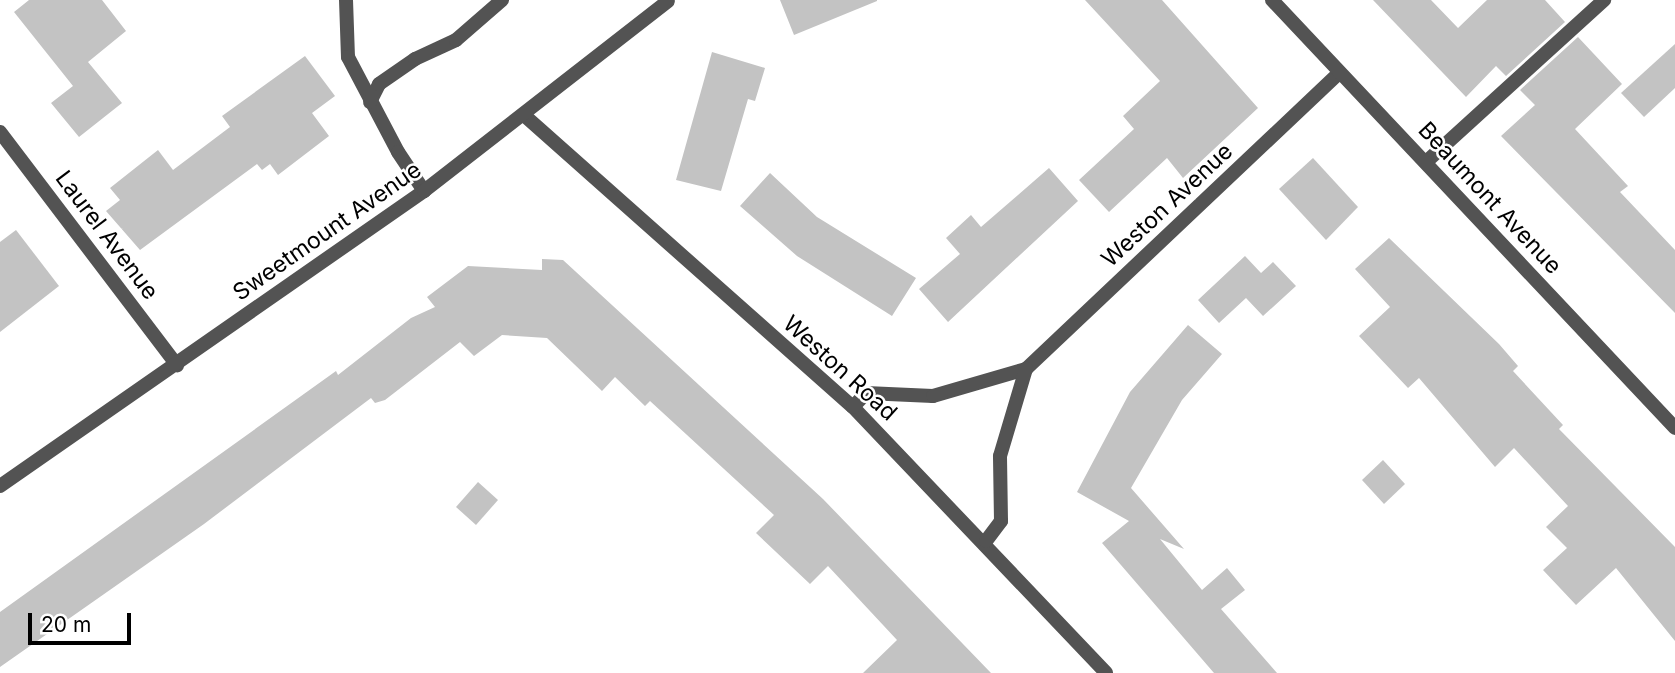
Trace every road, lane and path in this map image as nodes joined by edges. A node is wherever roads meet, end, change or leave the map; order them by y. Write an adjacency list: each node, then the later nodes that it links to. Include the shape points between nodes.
1 (346, 0): 7 (street, via 348,57)
2 (502, 0): 7 (street, via 456,40 379,84)
3 (670, 0): 8 (street, Sweetmount Avenue)
4 (1272, 0): 6 (street, Beaumont Avenue)
5 (1604, 0): 10 (street)
6 (1339, 73): 10 (street, Beaumont Avenue); 13 (street, Weston Avenue)
7 (370, 102): 11 (street)
8 (525, 116): 11 (street, Sweetmount Avenue); 14 (street, Weston Road)
9 (0, 132): 12 (street, Laurel Avenue)
10 (1426, 162): 15 (street, Beaumont Avenue)
11 (424, 191): 12 (street, Sweetmount Avenue)
12 (177, 365): 16 (street, Sweetmount Avenue)
13 (1026, 369): 14 (street, Weston Avenue, via 933,396 866,393); 17 (street, Weston Avenue, via 1000,456 1001,521)
14 (853, 407): 17 (street, Weston Road)
15 (1675, 428)
16 (0, 486)
17 (986, 541): 18 (street, Weston Road)
18 (1106, 673)

